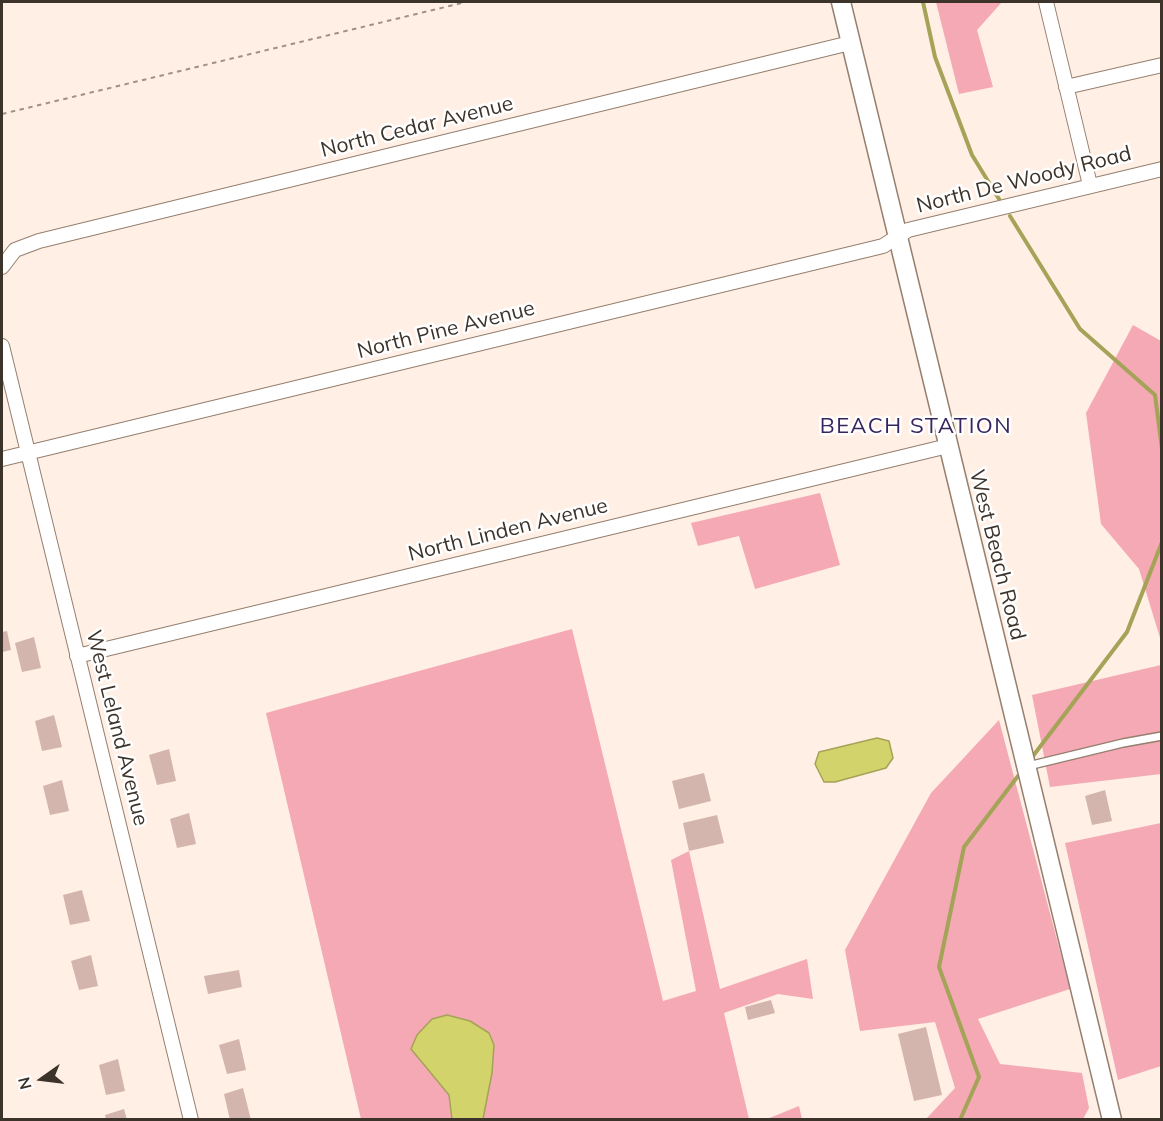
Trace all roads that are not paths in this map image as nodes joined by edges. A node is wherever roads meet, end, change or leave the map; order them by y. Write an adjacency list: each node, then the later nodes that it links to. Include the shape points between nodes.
1 (840, 2): 3 (street, West Beach Road)
2 (1046, 2): 5 (street)
3 (850, 43): 8 (street, West Beach Road); 9 (street, North Cedar Avenue, via 39,241 15,250)
4 (1161, 65): 5 (street)
5 (1066, 87): 7 (street)
6 (1161, 169): 7 (street, North De Woody Road)
7 (1090, 185): 8 (street, North De Woody Road, via 908,230)
8 (897, 237): 11 (street, West Beach Road); 12 (street, North Pine Avenue, via 883,246)
9 (2, 267)
10 (2, 346): 12 (street, West Leland Avenue)
11 (948, 446): 14 (street, North Linden Avenue); 16 (street, West Beach Road)
12 (28, 453): 13 (street, North Pine Avenue); 14 (street, West Leland Avenue)
13 (2, 459)
14 (77, 656): 17 (street, West Leland Avenue)
15 (1161, 736): 16 (lane)
16 (1026, 767): 18 (street, West Beach Road)
17 (191, 1119)
18 (1112, 1119)

